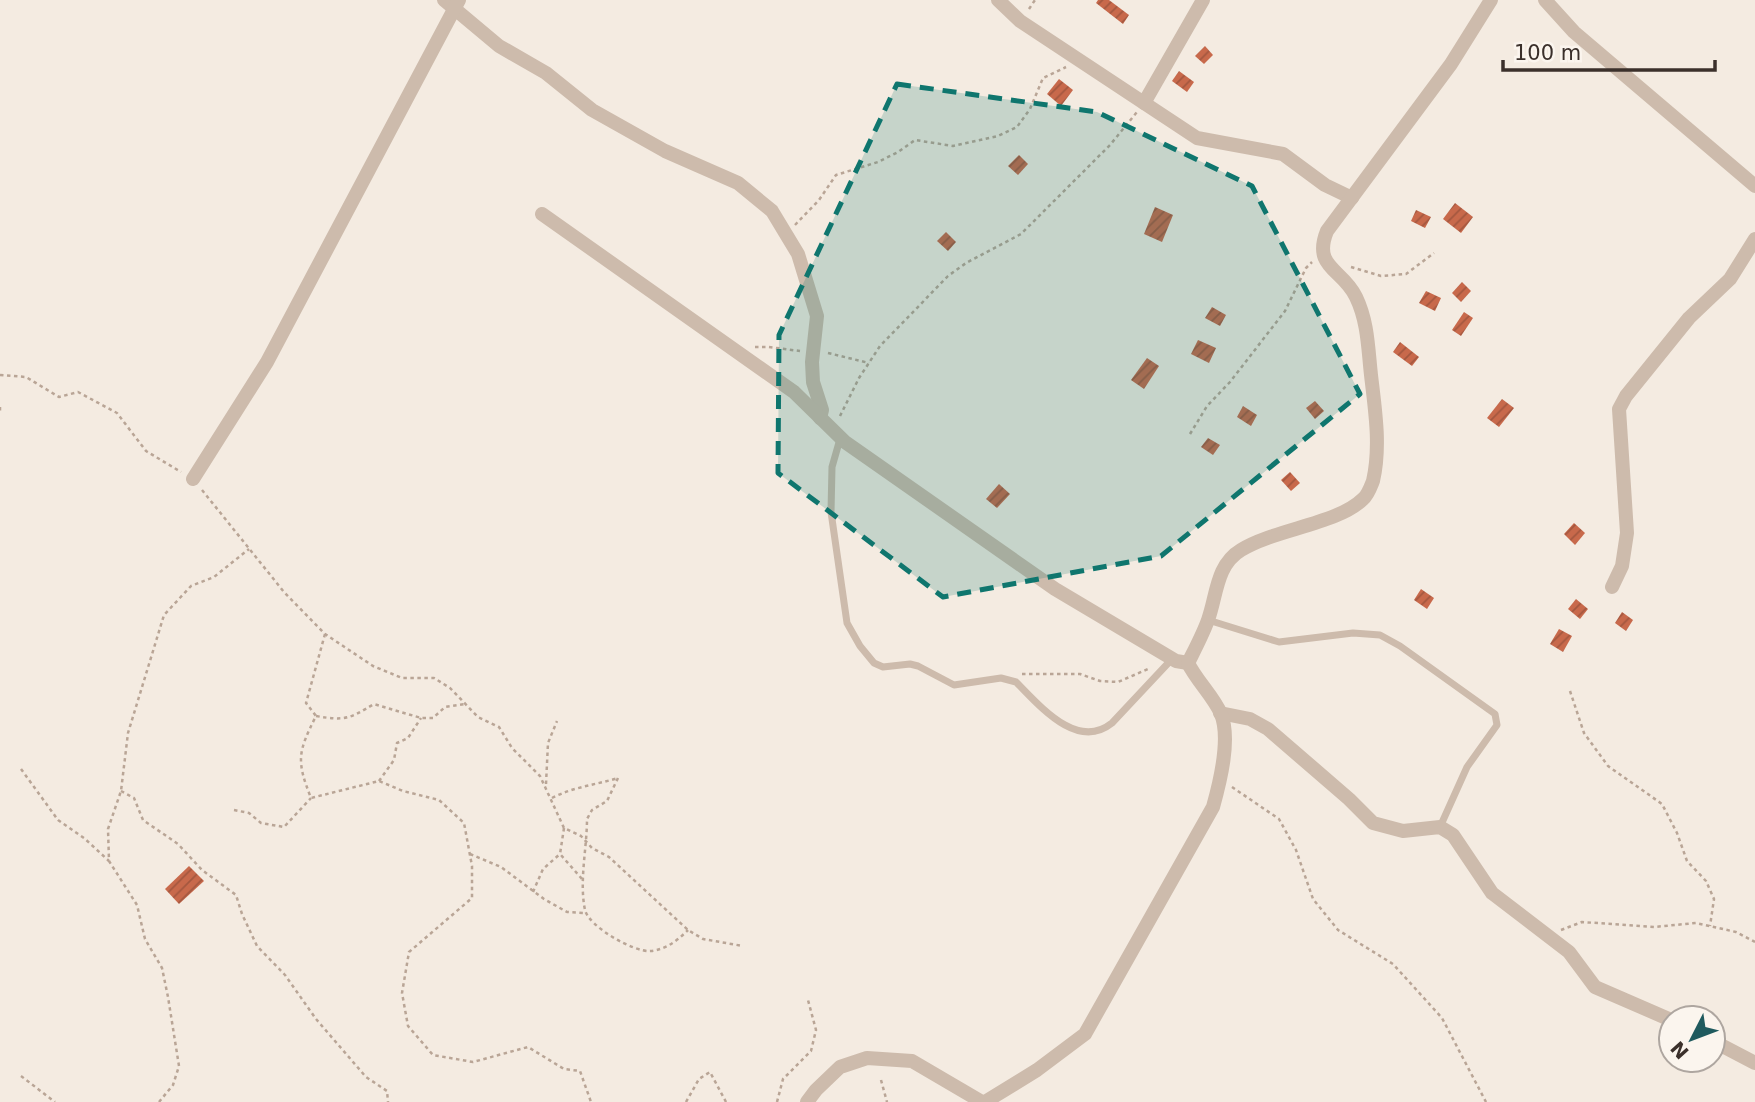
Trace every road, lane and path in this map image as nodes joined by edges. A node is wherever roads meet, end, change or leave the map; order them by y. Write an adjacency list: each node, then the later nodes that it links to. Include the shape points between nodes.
1 (998, 0): 6 (street, via 1020,21)
2 (1203, 0): 7 (street)
3 (1491, 0): 9 (street, via 1451,64)
4 (1545, 0): 8 (street, via 1574,32)
5 (452, 3): 11 (street, via 499,46 546,73 592,110 665,151 738,183 772,211); 22 (street, via 267,362)
6 (1081, 61): 7 (street); 11 (path, via 1043,78 1017,127 953,146 915,140 878,162 836,175 819,200)
7 (1144, 103): 9 (street, via 1196,138 1283,153 1325,185); 21 (path, via 1110,145 1021,234 948,276 880,346 844,404)
8 (1755, 186)
9 (1352, 198): 14 (street, via 1327,230)
10 (542, 214): 19 (street, via 794,392)
11 (786, 232): 19 (street, via 798,254 817,316 812,362)
12 (1755, 239): 24 (street, via 1730,279 1689,318 1619,409 1627,533 1622,566)
13 (1434, 253): 15 (path, via 1406,274 1381,276)
14 (1322, 254): 20 (path, via 1306,268 1285,312 1207,406); 25 (street, via 1353,291 1368,330 1377,434 1373,482 1365,498 1351,508 1260,539 1238,552 1220,575)
15 (1344, 264)
16 (0, 375): 22 (path, via 26,377 59,397 78,393 117,413 146,451)
17 (0, 407): 18 (path)
18 (0, 413)
19 (820, 418): 21 (street)
20 (1190, 434)
21 (837, 435): 28 (street); 29 (lane, via 831,512 847,623 860,646 874,663 918,666 954,685)
22 (193, 479): 23 (path)
23 (249, 549): 26 (path); 40 (path, via 214,577 191,586 164,615 128,733)
24 (1612, 587)
25 (1208, 620): 27 (street); 44 (lane, via 1279,642 1353,633 1380,635 1495,715 1497,725 1467,767)
26 (325, 634): 31 (path, via 373,666 402,678 434,678); 33 (path, via 306,703)
27 (1188, 663): 28 (street); 32 (street)
28 (1167, 664): 29 (path, via 1118,682 1058,673 1019,674); 29 (lane, via 1112,723 1092,733 1054,719)
29 (1009, 680)
30 (1570, 691): 53 (path, via 1584,733 1608,766 1662,804 1687,861 1706,881 1714,900)
31 (465, 704): 34 (path, via 445,707 433,718); 39 (path, via 499,727)
32 (1220, 713): 37 (street, via 1224,728); 44 (street, via 1250,719 1268,729 1373,823 1403,831)
33 (316, 716): 34 (path, via 353,717 374,704); 41 (path, via 303,742 300,770)
34 (421, 718): 38 (path, via 408,738 397,743 394,760)
35 (557, 721): 39 (path, via 548,743)
36 (21, 769): 49 (path, via 58,820)
37 (1221, 780): 73 (street, via 1213,807 1085,1034); 74 (path, via 1279,819 1296,850 1313,899 1338,930 1393,964 1442,1018)
38 (379, 781): 41 (path); 47 (path, via 439,800 464,823)
39 (546, 788): 42 (path)
40 (121, 791): 49 (path, via 108,829); 66 (path, via 134,798 144,820 236,895 257,946 366,1077 387,1091)
41 (311, 798): 43 (path, via 284,827 261,823 249,813)
42 (551, 799): 45 (path); 46 (path, via 570,788 618,779 607,801 587,818)
43 (234, 810)
44 (1440, 827): 55 (street, via 1452,835 1492,894)
45 (564, 828): 46 (path); 48 (path)
46 (587, 842): 50 (path); 54 (path, via 609,856)
47 (470, 854): 51 (path, via 501,867); 67 (path, via 472,898 410,952 402,993 408,1026 433,1055 473,1062 528,1047 564,1069 580,1071)
48 (560, 854): 50 (path); 51 (path, via 543,869)
49 (108, 861): 65 (path, via 137,905 145,939 163,968 179,1066 173,1085)
50 (584, 881): 52 (path)
51 (533, 892): 52 (path, via 567,912)
52 (585, 913): 54 (path, via 600,929 650,951 675,943)
53 (1710, 926): 55 (path, via 1696,922 1654,927 1582,922); 56 (path)
54 (688, 930): 57 (path, via 703,939)
55 (1549, 937): 59 (street, via 1569,952 1595,987)
56 (1755, 942)
57 (743, 946)
58 (808, 1000): 70 (path, via 816,1030 811,1051 783,1079)
59 (1657, 1014)
60 (1727, 1048): 61 (street)
61 (1755, 1063)
62 (21, 1076): 64 (path)
63 (881, 1080): 72 (path)
64 (55, 1102)
65 (159, 1102)
66 (388, 1102)
67 (591, 1102)
68 (686, 1102): 69 (path, via 699,1079 710,1072)
69 (726, 1102)
70 (777, 1102)
71 (807, 1102): 73 (street, via 840,1067 867,1058 912,1061)
72 (887, 1102)
73 (983, 1102)
74 (1486, 1102)

